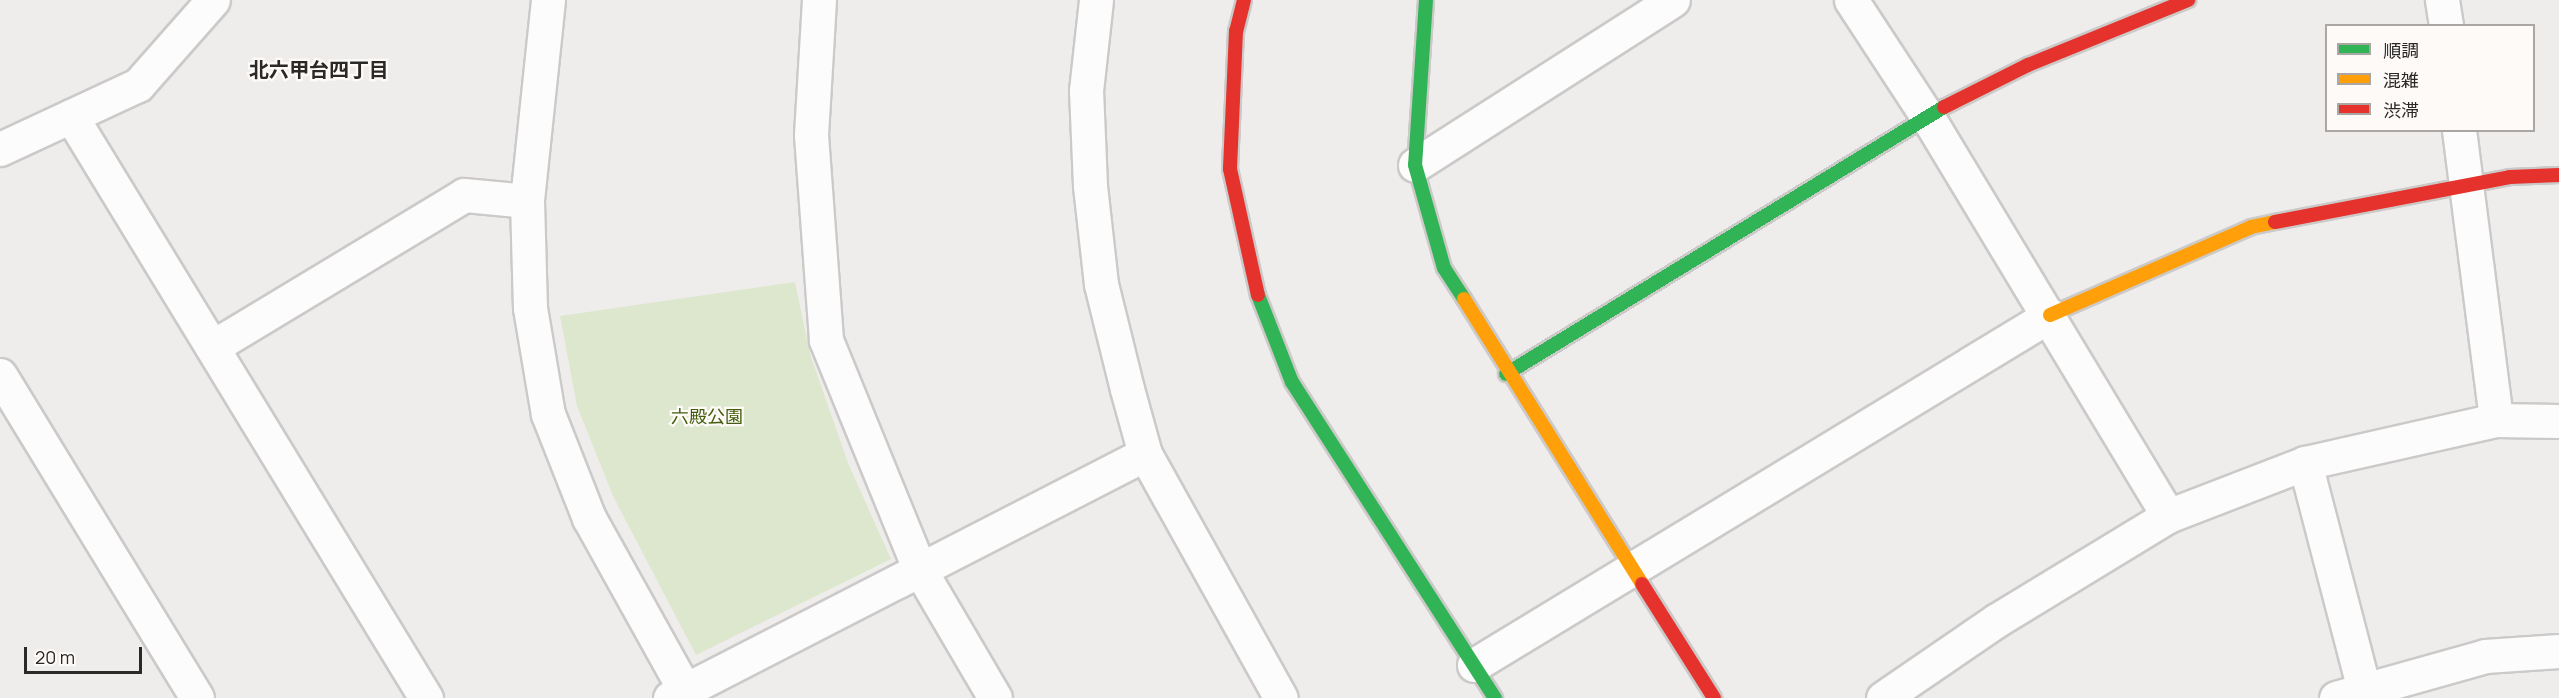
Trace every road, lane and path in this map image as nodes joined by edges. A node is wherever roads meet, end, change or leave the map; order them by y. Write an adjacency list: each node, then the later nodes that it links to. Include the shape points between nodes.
1 (213, 0): 12 (street, via 138,85)
2 (548, 0): 19 (street)
3 (819, 0): 29 (street, via 811,135 826,340)
4 (1096, 0): 26 (street, via 1086,90 1090,186 1101,284)
5 (1244, 0): 32 (street, via 1236,31 1230,169 1253,281 1292,382)
6 (1426, 0): 16 (street)
7 (1673, 0): 16 (street)
8 (1851, 0): 13 (street)
9 (2188, 0): 13 (street, via 2028,65)
10 (2442, 0): 11 (street)
11 (2446, 24)
12 (71, 116): 15 (street); 21 (street)
13 (1927, 116): 20 (street); 22 (street)
14 (2459, 132): 18 (street)
15 (0, 150)
16 (1415, 165): 22 (street, via 1444,268)
17 (2559, 175): 18 (street)
18 (2466, 185): 20 (street, via 2251,227); 24 (street)
19 (527, 201): 21 (street, via 464,195); 34 (street, via 530,308 548,414 589,518)
20 (2050, 315): 28 (street); 30 (street)
21 (214, 346): 36 (street)
22 (1506, 374): 30 (street)
23 (0, 375): 35 (street)
24 (2496, 420): 25 (street); 27 (street)
25 (2559, 421)
26 (1145, 454): 29 (street); 38 (street)
27 (2305, 463): 28 (street); 33 (street)
28 (2168, 516): 41 (street, via 1997,620)
29 (920, 570): 34 (street); 37 (street)
30 (1633, 573): 32 (street); 40 (street)
31 (2559, 651): 33 (street, via 2485,656)
32 (1474, 665): 39 (street)
33 (2355, 694)
34 (681, 696)
35 (197, 698)
36 (426, 698)
37 (995, 698)
38 (1281, 698)
39 (1495, 698)
40 (1714, 698)
41 (1883, 698)

